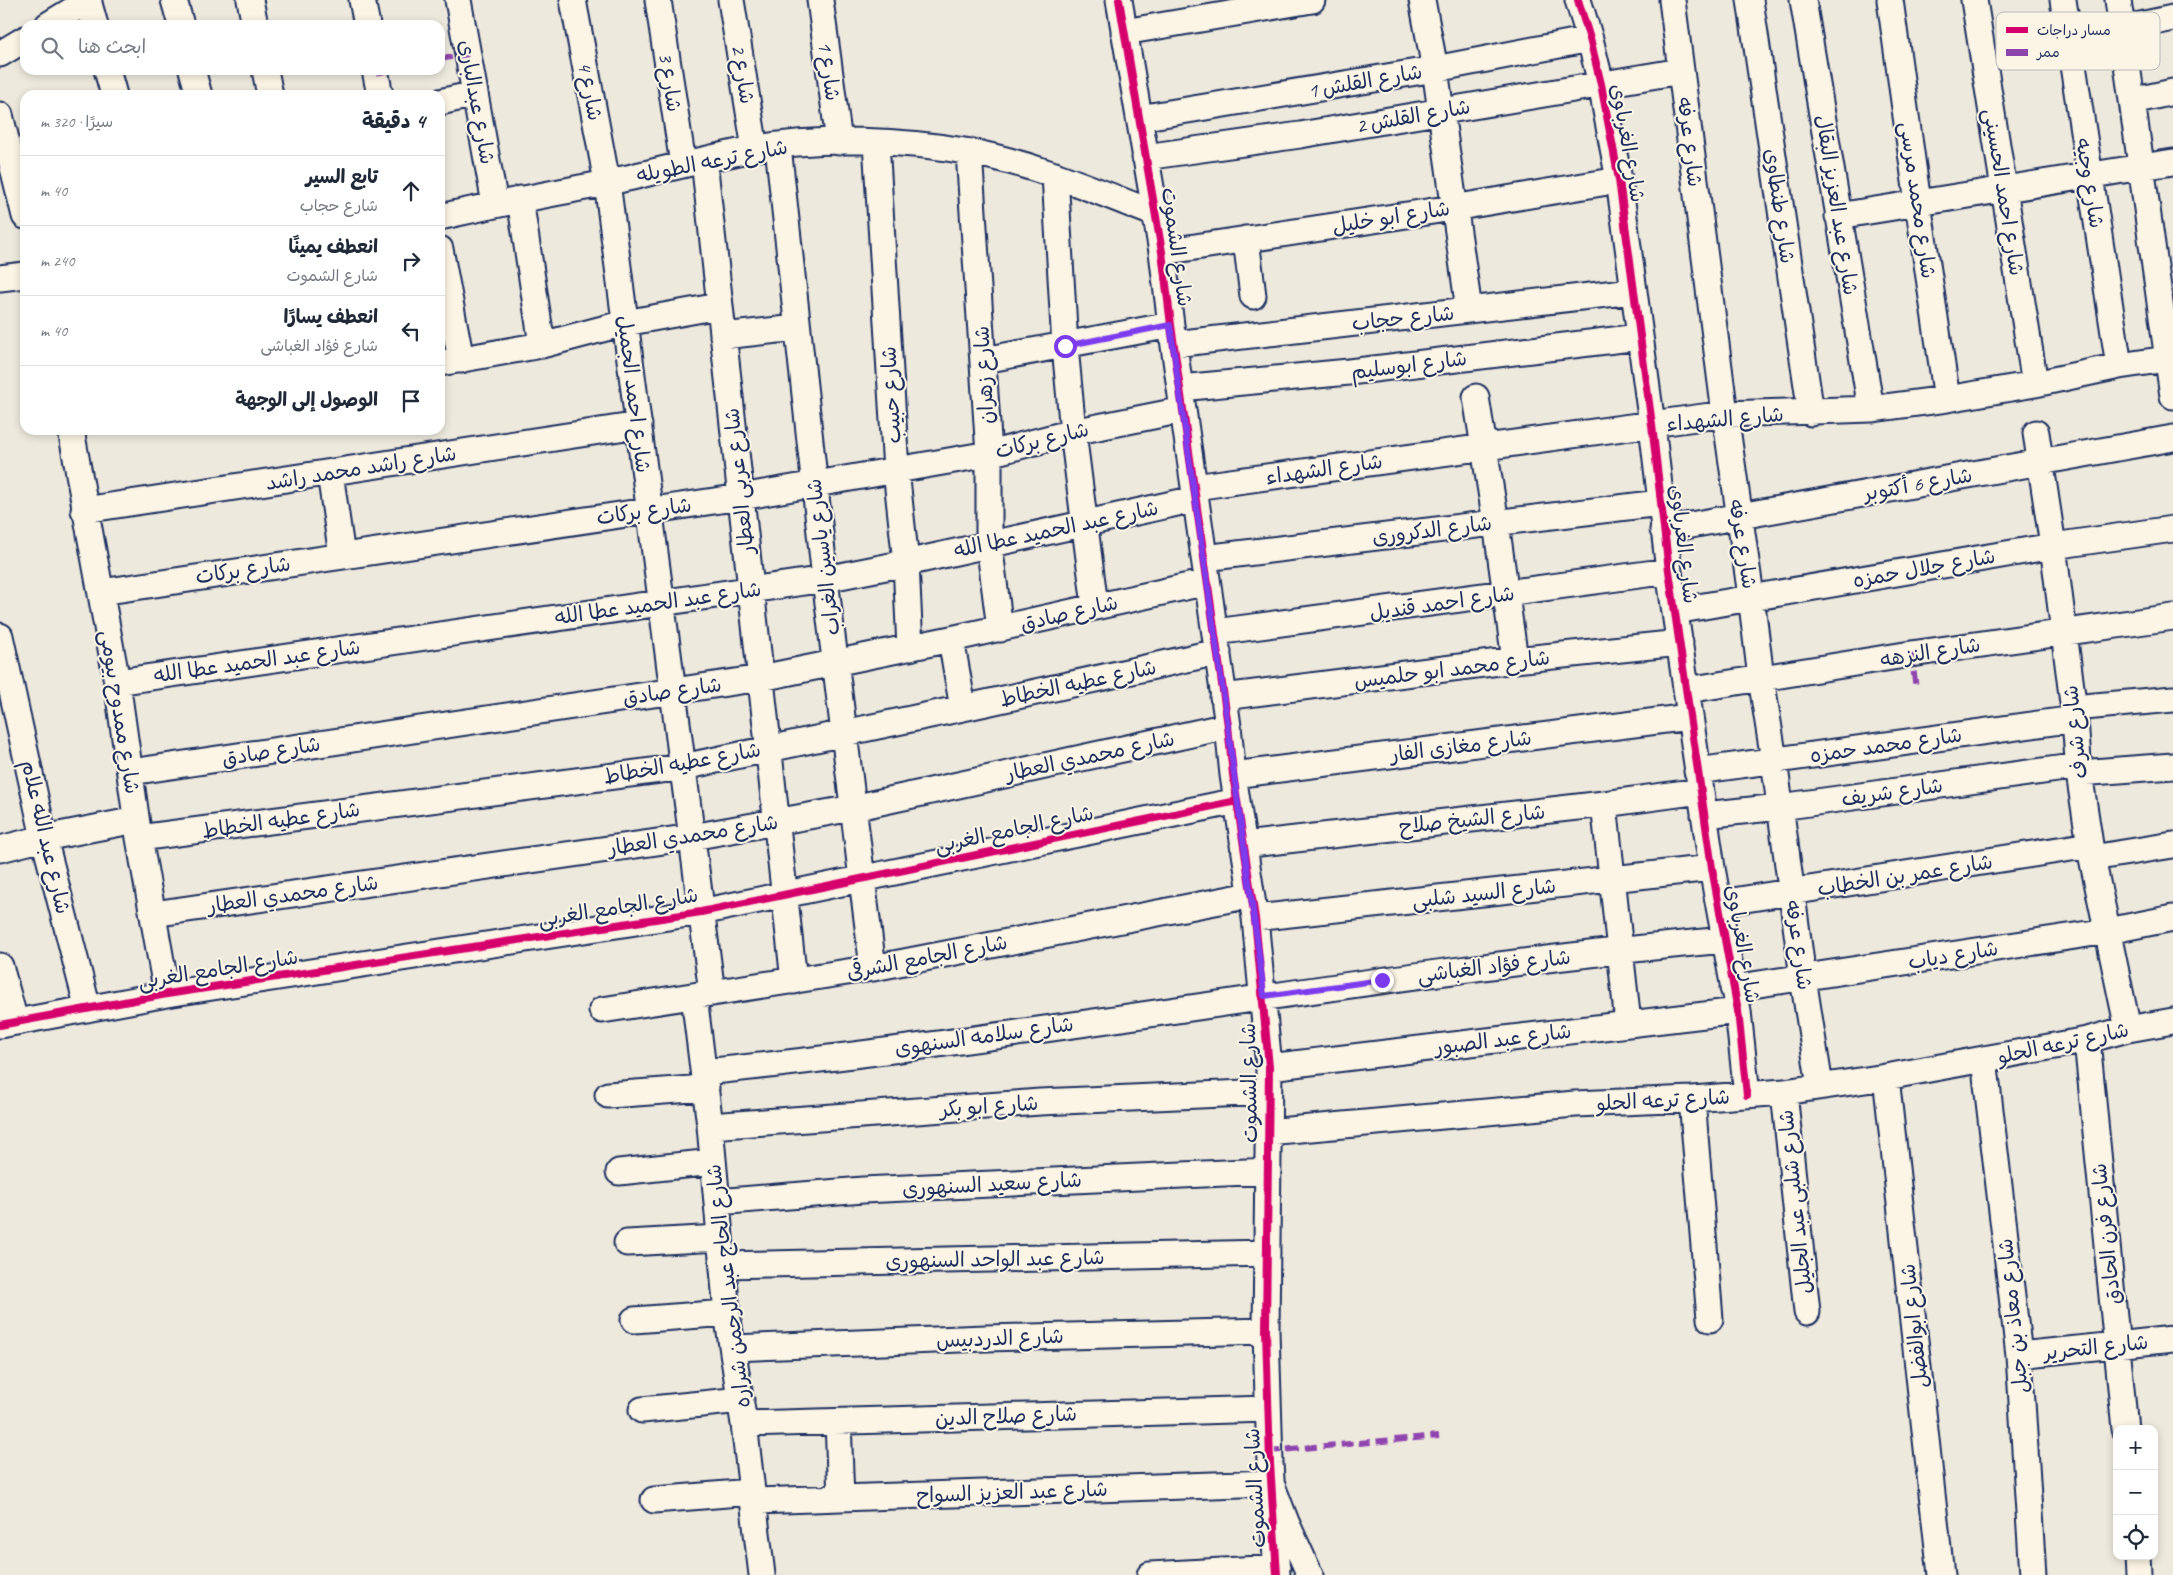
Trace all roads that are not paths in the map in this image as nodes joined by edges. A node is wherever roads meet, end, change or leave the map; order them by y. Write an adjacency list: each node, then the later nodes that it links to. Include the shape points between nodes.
1 (174, 0): 22 (street)
2 (250, 0): 23 (street)
3 (362, 0): 24 (street)
4 (458, 0): 44 (street, شارع عبدالبارى)
5 (573, 0): 61 (street, شارع 4)
6 (658, 0): 55 (street, شارع 3)
7 (731, 0): 52 (street, شارع 2)
8 (820, 0): 50 (street, شارع 1)
9 (1119, 0): 26 (street, شارع الشموت)
10 (1312, 0): 26 (street)
11 (1422, 0): 30 (street)
12 (1578, 0): 27 (street, شارع الغرباوى)
13 (1672, 0): 33 (street, شارع عرفه)
14 (1750, 0): 98 (street, شارع طنطاوى)
15 (1804, 0): 70 (street, شارع عبد العزيز البقال)
16 (1890, 0): 65 (street, شارع محمد مرسى)
17 (1974, 0): 62 (street, شارع احمد الحسينى)
18 (80, 3): 20 (street); 21 (street)
19 (2173, 18): 25 (street)
20 (55, 20)
21 (92, 20)
22 (180, 20)
23 (254, 20)
24 (366, 20)
25 (2160, 21)
26 (1124, 32): 49 (street, شارع الشموت)
27 (1590, 39): 30 (street, شارع القلش 1); 38 (street, شارع الغرباوى)
28 (20, 42): 29 (street)
29 (0, 54)
30 (1435, 69): 47 (street); 49 (street, شارع القلش 1)
31 (2073, 70): 59 (street, شارع وجيه)
32 (2128, 70): 46 (street)
33 (1681, 71): 38 (street, شارع القلش 2); 99 (street, شارع عرفه)
34 (108, 75): 39 (street)
35 (193, 75): 40 (street)
36 (265, 75): 41 (street)
37 (376, 75): 42 (street)
38 (1601, 84): 47 (street, شارع القلش 2); 60 (street, شارع الغرباوى)
39 (113, 90)
40 (198, 90)
41 (269, 90)
42 (379, 90)
43 (2173, 92): 46 (street)
44 (475, 94): 45 (street); 66 (street, شارع عبدالبارى)
45 (445, 101)
46 (2132, 101): 57 (street)
47 (1441, 111): 54 (street, شارع القلش 2); 67 (street)
48 (0, 115): 63 (street)
49 (1139, 118): 54 (street, شارع الشموت)
50 (839, 142): 51 (street, شارع ترعه الطويله); 52 (street, شارع ترعه الطويله)
51 (876, 142): 53 (street, شارع ترعه الطويله); 109 (street, شارع حبيب)
52 (766, 147): 55 (street, شارع ترعه الطويله); 82 (street, شارع ياسين الغراب)
53 (970, 152): 58 (street, شارع ترعه الطويله); 89 (street, شارع زهران)
54 (1145, 158): 68 (street, شارع الشموت)
55 (693, 162): 61 (street, شارع ترعه الطويله); 79 (street, شارع عربى العطار)
56 (2173, 162): 57 (street)
57 (2141, 168): 59 (street); 73 (street)
58 (1055, 175): 68 (street, شارع ترعه الطويله); 87 (street)
59 (2088, 176): 62 (street); 91 (street, شارع وجيه)
60 (1619, 180): 67 (street, شارع ابو خليل); 76 (street, شارع الغرباوى)
61 (607, 182): 64 (street, شارع ترعه الطويله); 81 (street, شارع احمد الجميل)
62 (2004, 189): 65 (street); 92 (street, شارع احمد الحسينى)
63 (20, 196)
64 (520, 199): 66 (street, شارع ترعه الطويله); 86 (street)
65 (1918, 203): 70 (street); 96 (street, شارع محمد مرسى)
66 (495, 204): 69 (street, شارع ترعه الطويله)
67 (1453, 208): 71 (street, شارع ابو خليل); 80 (street)
68 (1156, 214): 72 (street, شارع الشموت)
69 (445, 216)
70 (1838, 216): 97 (street, شارع عبد العزيز البقال)
71 (1246, 239): 72 (street, شارع ابو خليل); 77 (street)
72 (1162, 252): 83 (street, شارع الشموت)
73 (2163, 255): 88 (street)
74 (20, 276): 75 (street)
75 (0, 278)
76 (1633, 291): 80 (street, شارع حجاب); 85 (street, شارع الغرباوى)
77 (1254, 296)
78 (445, 304): 90 (street)
79 (719, 306): 81 (street); 84 (street, شارع عربى العطار)
80 (1469, 310): 83 (street, شارع حجاب)
81 (625, 324): 86 (street); 101 (street, شارع احمد الجميل)
82 (798, 328): 84 (street); 111 (street, شارع ياسين الغراب)
83 (1172, 334): 87 (street, شارع حجاب); 95 (street, شارع الشموت)
84 (723, 336): 113 (street, شارع عربى العطار)
85 (1639, 337): 95 (street, شارع ابوسليم, via 1349,372); 100 (street, شارع الغرباوى)
86 (542, 345): 90 (street)
87 (1065, 346): 89 (street, شارع حجاب); 102 (street)
88 (2168, 351): 91 (street, شارع الشهداء); 93 (street)
89 (984, 360): 107 (street, شارع زهران)
90 (450, 361)
91 (2118, 366): 92 (street, شارع الشهداء)
92 (2035, 384): 96 (street, شارع الشهداء)
93 (2173, 396)
94 (1476, 397): 106 (street)
95 (1181, 399): 102 (street, شارع بركات); 112 (street, شارع الشموت)
96 (1947, 399): 97 (street, شارع الشهداء)
97 (1870, 409): 98 (street, شارع الشهداء)
98 (1811, 413): 99 (street, شارع الشهداء)
99 (1725, 414): 100 (street, شارع الشهداء); 117 (street, شارع عرفه)
100 (1652, 425): 106 (street, شارع الشهداء); 114 (street, شارع الغرباوى)
101 (639, 426): 110 (street, شارع راشد محمد راشد); 116 (street, شارع احمد الجميل)
102 (1073, 432): 107 (street, شارع بركات); 118 (street)
103 (2036, 433): 108 (street, شارع شرف)
104 (72, 435): 115 (street, شارع ممدوح بيومى)
105 (2173, 438): 108 (street, شارع 6 أكتوبر)
106 (1484, 447): 112 (street, شارع الشهداء); 119 (street)
107 (989, 454): 109 (street, شارع بركات); 122 (street, شارع زهران)
108 (2040, 462): 117 (street, شارع 6 أكتوبر); 123 (street, شارع شرف)
109 (896, 470): 111 (street, شارع بركات); 126 (street, شارع حبيب)
110 (330, 473): 115 (street, شارع راشد محمد راشد); 124 (street)
111 (814, 483): 113 (street, شارع بركات); 128 (street, شارع ياسين الغراب)
112 (1194, 493): 118 (street, شارع عبد الحميد عطا الله); 125 (street, شارع الشموت)
113 (741, 497): 116 (street, شارع بركات); 130 (street, شارع عربى العطار)
114 (1660, 503): 119 (street, شارع الدكرورى); 121 (street, شارع الغرباوى)
115 (84, 510): 131 (street, شارع ممدوح بيومى)
116 (650, 510): 124 (street, شارع بركات); 134 (street, شارع احمد الجميل)
117 (1739, 517): 121 (street, شارع 6 أكتوبر); 133 (street, شارع عرفه)
118 (1085, 522): 122 (street, شارع عبد الحميد عطا الله); 135 (street)
119 (1496, 523): 125 (street, شارع الدكرورى); 132 (street)
120 (2173, 529): 123 (street, شارع جلال حمزه)
121 (1663, 530): 127 (street, شارع الغرباوى)
122 (989, 543): 126 (street, شارع عبد الحميد عطا الله); 138 (street, شارع زهران)
123 (2053, 546): 133 (street, شارع جلال حمزه); 139 (street, شارع شرف)
124 (342, 556): 131 (street, شارع بركات)
125 (1204, 558): 129 (street, شارع الشموت)
126 (906, 563): 128 (street, شارع عبد الحميد عطا الله); 144 (street, شارع حبيب)
127 (1668, 571): 132 (street, شارع احمد قنديل); 136 (street, شارع الغرباوى)
128 (825, 579): 130 (street, شارع عبد الحميد عطا الله); 146 (street, شارع ياسين الغراب)
129 (1207, 582): 135 (street, شارع صادق); 142 (street, شارع الشموت)
130 (751, 590): 134 (street, شارع عبد الحميد عطا الله); 147 (street, شارع عربى العطار)
131 (101, 592): 149 (street, شارع ممدوح بيومى)
132 (1506, 594): 142 (street, شارع احمد قنديل); 145 (street)
133 (1751, 596): 136 (street, شارع جلال حمزه); 148 (street, شارع عرفه)
134 (661, 602): 149 (street, شارع عبد الحميد عطا الله); 150 (street, شارع احمد الجميل)
135 (1095, 606): 138 (street, شارع صادق)
136 (1675, 611): 143 (street, شارع الغرباوى)
137 (2173, 617): 139 (street, شارع النزهه)
138 (1000, 628): 141 (street, شارع صادق)
139 (2063, 632): 148 (street, شارع النزهه); 155 (street, شارع شرف)
140 (0, 636): 175 (street, شارع عبد الله علام)
141 (951, 639): 144 (street, شارع صادق); 154 (street)
142 (1216, 642): 152 (street, شارع الشموت); 154 (street, شارع عطيه الخطاط)
143 (1680, 643): 145 (street, شارع محمد ابو حلميس); 151 (street, شارع الغرباوى)
144 (910, 648): 146 (street, شارع صادق)
145 (1515, 660): 152 (street, شارع محمد ابو حلميس)
146 (837, 664): 147 (street, شارع صادق); 158 (street, شارع ياسين الغراب)
147 (761, 678): 150 (street, شارع صادق); 159 (street, شارع عربى العطار)
148 (1761, 678): 151 (street, شارع النزهه); 160 (street, شارع عرفه)
149 (117, 682): 164 (street, شارع ممدوح بيومى)
150 (673, 690): 162 (street, شارع احمد الجميل); 164 (street, شارع صادق)
151 (1687, 690): 156 (street, شارع الغرباوى)
152 (1223, 697): 157 (street, شارع الشموت)
153 (2173, 699): 155 (street, شارع محمد حمزه)
154 (962, 708): 158 (street, شارع عطيه الخطاط)
155 (2074, 713): 160 (street, شارع محمد حمزه); 163 (street, شارع شرف)
156 (1689, 717): 165 (street, شارع مغازى الفار); 166 (street, شارع الغرباوى)
157 (1228, 726): 165 (street, شارع الشموت); 170 (street, شارع محمدي العطار)
158 (845, 732): 159 (street, شارع عطيه الخطاط); 170 (street, شارع ياسين الغراب)
159 (768, 749): 162 (street, شارع عطيه الخطاط); 172 (street, شارع عربى العطار)
160 (1774, 760): 166 (street, شارع محمد حمزه); 169 (street, شارع عرفه)
161 (2173, 766): 163 (street, شارع شريف)
162 (682, 767): 173 (street, شارع عطيه الخطاط); 174 (street, شارع احمد الجميل)
163 (2079, 769): 169 (street, شارع شريف); 179 (street, شارع شرف)
164 (131, 772): 173 (street, شارع ممدوح بيومى)
165 (1233, 775): 167 (street, شارع الشموت)
166 (1699, 781): 168 (street, شارع الشيخ صلاح); 171 (street, شارع الغرباوى)
167 (1237, 801): 176 (street, شارع الشموت); 181 (street, شارع الجامع الغربى)
168 (1604, 804): 176 (street, شارع الشيخ صلاح); 182 (street)
169 (1780, 807): 171 (street, شارع شريف); 183 (street, شارع عرفه)
170 (853, 808): 172 (street, شارع محمدي العطار); 181 (street, شارع ياسين الغراب)
171 (1704, 815): 180 (street, شارع الغرباوى)
172 (776, 821): 174 (street, شارع محمدي العطار); 184 (street, شارع عربى العطار)
173 (138, 829): 175 (street, شارع عطيه الخطاط); 188 (street, شارع ممدوح بيومى)
174 (692, 837): 187 (street, شارع احمد الجميل); 188 (street, شارع محمدي العطار)
175 (44, 838): 178 (street, شارع عطيه الخطاط); 201 (street, شارع عبد الله علام)
176 (1243, 845): 186 (street, شارع الشموت)
177 (2173, 845): 179 (street, شارع عمر بن الخطاب)
178 (0, 849)
179 (2091, 852): 183 (street, شارع عمر بن الخطاب); 190 (street, شارع شرف)
180 (1712, 868): 182 (street, شارع السيد شلبى); 185 (street, شارع الغرباوى)
181 (863, 878): 184 (street, شارع الجامع الغربى); 194 (street, شارع ياسين الغراب)
182 (1613, 879): 186 (street, شارع السيد شلبى); 192 (street)
183 (1792, 893): 185 (street, شارع عمر بن الخطاب); 195 (street, شارع عرفه)
184 (784, 894): 187 (street, شارع الجامع الغربى); 196 (street, شارع عربى العطار)
185 (1720, 903): 191 (street, شارع الغرباوى)
186 (1253, 907): 194 (street, شارع الجامع الشرقى); 199 (street, شارع الشموت)
187 (701, 912): 197 (street, شارع الجامع الغربى); 198 (street, شارع احمد الجميل)
188 (153, 914): 197 (street, شارع ممدوح بيومى)
189 (2173, 918): 190 (street, شارع دياب)
190 (2108, 931): 195 (street, شارع دياب); 206 (street, شارع شرف)
191 (1725, 940): 192 (street, شارع فؤاد الغباشى); 200 (street, شارع الغرباوى)
192 (1620, 949): 199 (street, شارع فؤاد الغباشى); 205 (street)
193 (0, 966): 204 (street)
194 (873, 968): 196 (street, شارع الجامع الشرقى)
195 (1803, 978): 200 (street, شارع دياب); 212 (street, شارع عرفه)
196 (794, 980): 198 (street, شارع الجامع الشرقى)
197 (167, 994): 201 (street, شارع الجامع الغربى)
198 (703, 994): 202 (street, شارع الجامع الشرقى); 211 (street, شارع الحاج عبد الرحمن شراره)
199 (1264, 996): 209 (street, شارع الشموت); 211 (street, شارع سلامه السنهوى, via 788,1063)
200 (1735, 1000): 205 (street, شارع عبد الصبور); 216 (street, شارع الغرباوى)
201 (88, 1009): 204 (street, شارع الجامع الغربى)
202 (602, 1010)
203 (2173, 1021): 206 (street, شارع ترعه الحلو)
204 (7, 1023)
205 (1628, 1023): 209 (street, شارع عبد الصبور)
206 (2128, 1029): 207 (street, شارع ترعه الحلو)
207 (2087, 1040): 208 (street, شارع ترعه الحلو); 234 (street, شارع فرن الحادق)
208 (1984, 1059): 210 (street, شارع ترعه الحلو); 236 (street, شارع معاذ بن جبل)
209 (1269, 1067): 213 (street, شارع الشموت)
210 (1886, 1077): 212 (street, شارع ترعه الحلو); 251 (street, شارع ابوالفضل)
211 (705, 1080): 215 (street, شارع سلامه السنهوى); 218 (street, شارع الحاج عبد الرحمن شراره)
212 (1820, 1086): 214 (street, شارع ترعه الحلو)
213 (1268, 1092): 218 (street, شارع ابو بكر, via 1040,1102); 219 (street, شارع الشموت)
214 (1784, 1092): 216 (street, شارع ترعه الحلو); 228 (street, شارع شلبى عبد الجليل)
215 (608, 1095)
216 (1747, 1095): 217 (street, شارع ترعه الحلو)
217 (1692, 1099): 219 (street, شارع ترعه الحلو, via 1575,1104); 230 (street)
218 (710, 1126): 220 (street, شارع الحاج عبد الرحمن شراره)
219 (1267, 1132): 221 (street, شارع الشموت)
220 (713, 1162): 222 (street); 223 (street, شارع الحاج عبد الرحمن شراره)
221 (1268, 1171): 223 (street, شارع سعيد السنهورى, via 863,1190); 226 (street, شارع الشموت)
222 (619, 1172)
223 (717, 1202): 224 (street, شارع الحاج عبد الرحمن شراره)
224 (720, 1238): 225 (street); 227 (street, شارع الحاج عبد الرحمن شراره)
225 (627, 1243)
226 (1267, 1253): 227 (street, شارع عبد الواحد السنهورى); 232 (street, شارع الشموت)
227 (724, 1265): 229 (street, شارع الحاج عبد الرحمن شراره)
228 (1807, 1312)
229 (727, 1313): 231 (street); 235 (street, شارع الحاج عبد الرحمن شراره)
230 (1710, 1319)
231 (634, 1320)
232 (1266, 1331): 235 (street, شارع الدردبيس); 237 (street, شارع الشموت)
233 (2173, 1339): 234 (street, شارع التحرير)
234 (2117, 1344): 236 (street, شارع التحرير); 241 (street, شارع فرن الحادق)
235 (733, 1348): 239 (street, شارع الحاج عبد الرحمن شراره)
236 (2019, 1355): 252 (street, شارع معاذ بن جبل)
237 (1268, 1409): 240 (street, شارع صلاح الدين); 242 (street, شارع الشموت)
238 (642, 1410): 239 (street, شارع صلاح الدين)
239 (743, 1412): 240 (street, شارع صلاح الدين); 243 (street, شارع الحاج عبد الرحمن شراره)
240 (838, 1422): 244 (street)
241 (2125, 1425)
242 (1271, 1483): 244 (street, شارع عبد العزيز السواح); 247 (street, شارع الشموت); 250 (street, شارع الشموت)
243 (752, 1497): 244 (street, شارع عبد العزيز السواح); 245 (street, شارع عبد العزيز السواح); 248 (street, شارع الحاج عبد الرحمن شراره)
244 (841, 1498)
245 (654, 1500)
246 (2138, 1560): 253 (street)
247 (1277, 1572): 249 (street)
248 (762, 1575)
249 (1162, 1575)
250 (1310, 1575)
251 (1941, 1575)
252 (2033, 1575)
253 (2140, 1575)

